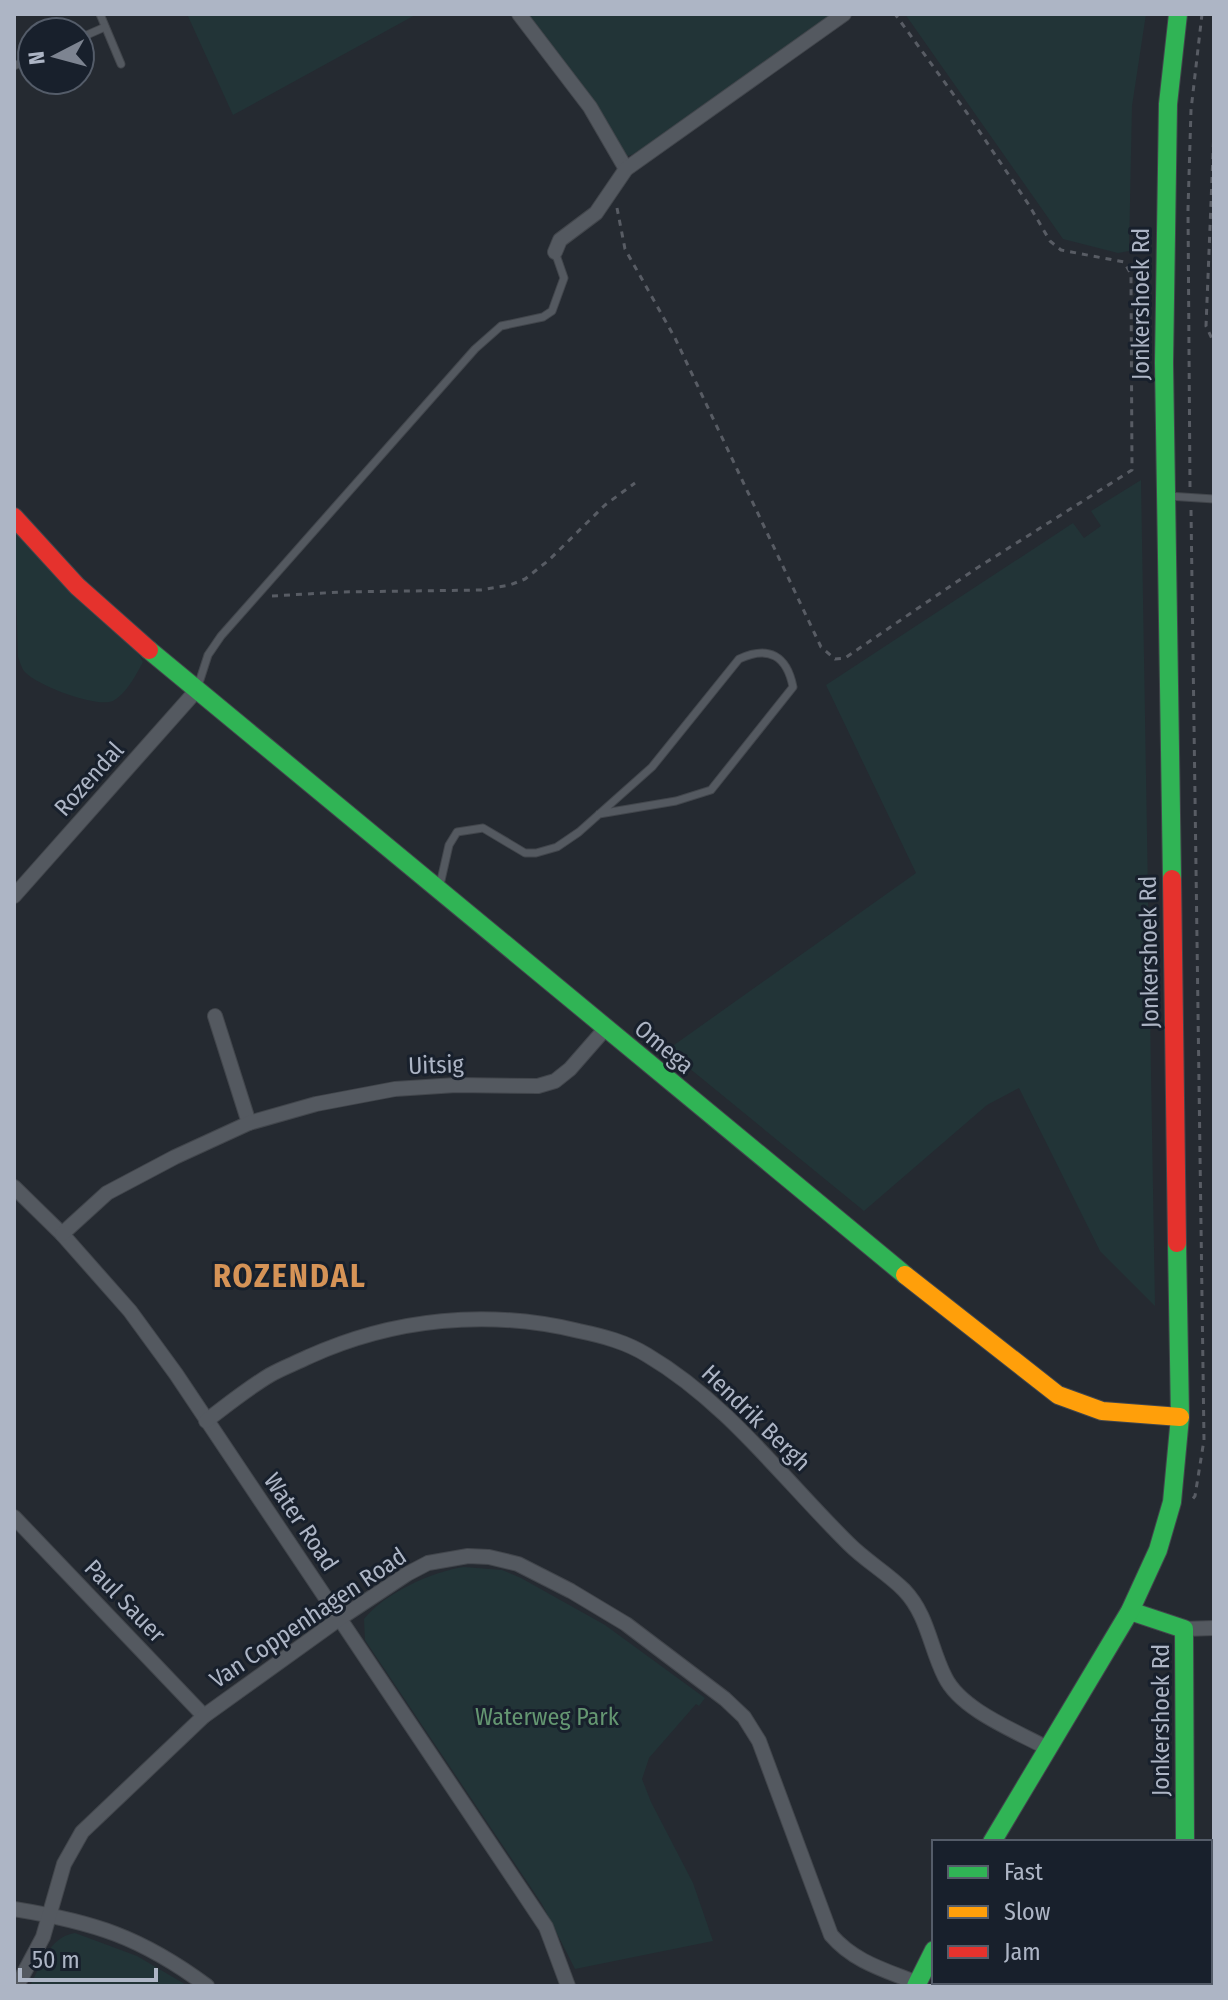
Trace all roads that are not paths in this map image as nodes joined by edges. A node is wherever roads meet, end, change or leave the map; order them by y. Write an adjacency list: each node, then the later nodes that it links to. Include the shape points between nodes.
1 (100, 14): 5 (lane)
2 (519, 14): 8 (street, via 590,107)
3 (844, 14): 8 (street)
4 (1178, 14): 10 (street, Jonkershoek Rd, via 1165,177)
5 (105, 27): 6 (lane); 7 (lane)
6 (96, 31)
7 (121, 64)
8 (626, 169): 9 (street, via 596,213 560,240)
9 (555, 252): 13 (lane, via 564,278 552,311 494,331 221,636)
10 (1166, 496): 11 (lane); 22 (street, Jonkershoek Rd)
11 (1214, 499)
12 (14, 517): 13 (street, Omega)
13 (196, 691): 15 (street, Omega); 16 (street, Rozendal)
14 (599, 814): 14 (lane, via 652,767 739,659 754,652 774,655 789,668 793,687 711,790); 15 (lane, via 557,847 536,853 525,853 483,828 457,832)
15 (439, 891): 18 (street, Omega)
16 (14, 896)
17 (215, 1016): 19 (street)
18 (605, 1029): 19 (street, Uitsig, via 570,1069 538,1086 395,1089); 22 (street, Omega, via 1059,1396 1123,1415)
19 (249, 1123): 21 (street, Uitsig, via 107,1193)
20 (14, 1187): 21 (street, Water Road)
21 (62, 1234): 23 (street, Water Road, via 130,1311)
22 (1180, 1417): 25 (street, Jonkershoek Rd, via 1172,1502 1158,1550)
23 (206, 1421): 26 (street, Water Road); 30 (street, Hendrik Bergh, via 271,1374 334,1346 406,1325 523,1320 622,1342 681,1377 715,1405 850,1546 904,1591 924,1620 956,1695)
24 (14, 1517): 29 (street, Paul Sauer)
25 (1130, 1611): 28 (street, Jonkershoek Rd); 30 (street)
26 (339, 1619): 29 (street, Van Coppenhagen Road); 36 (street, Van Coppenhagen Road, via 428,1563 468,1556 518,1564 626,1624 744,1717 759,1741 831,1935 864,1962); 39 (street, Water Road, via 546,1927)
27 (1214, 1628): 28 (street)
28 (1184, 1629): 32 (street, Jonkershoek Rd)
29 (204, 1716): 34 (street, Van Coppenhagen Road, via 82,1832 64,1864)
30 (1047, 1748): 31 (street)
31 (993, 1840)
32 (1185, 1840)
33 (14, 1909): 34 (street)
34 (49, 1915): 37 (street, Van Coppenhagen Road); 38 (street, via 90,1923 133,1940)
35 (932, 1954): 36 (street)
36 (916, 1984)
37 (17, 1986)
38 (207, 1986)
39 (568, 1986)

